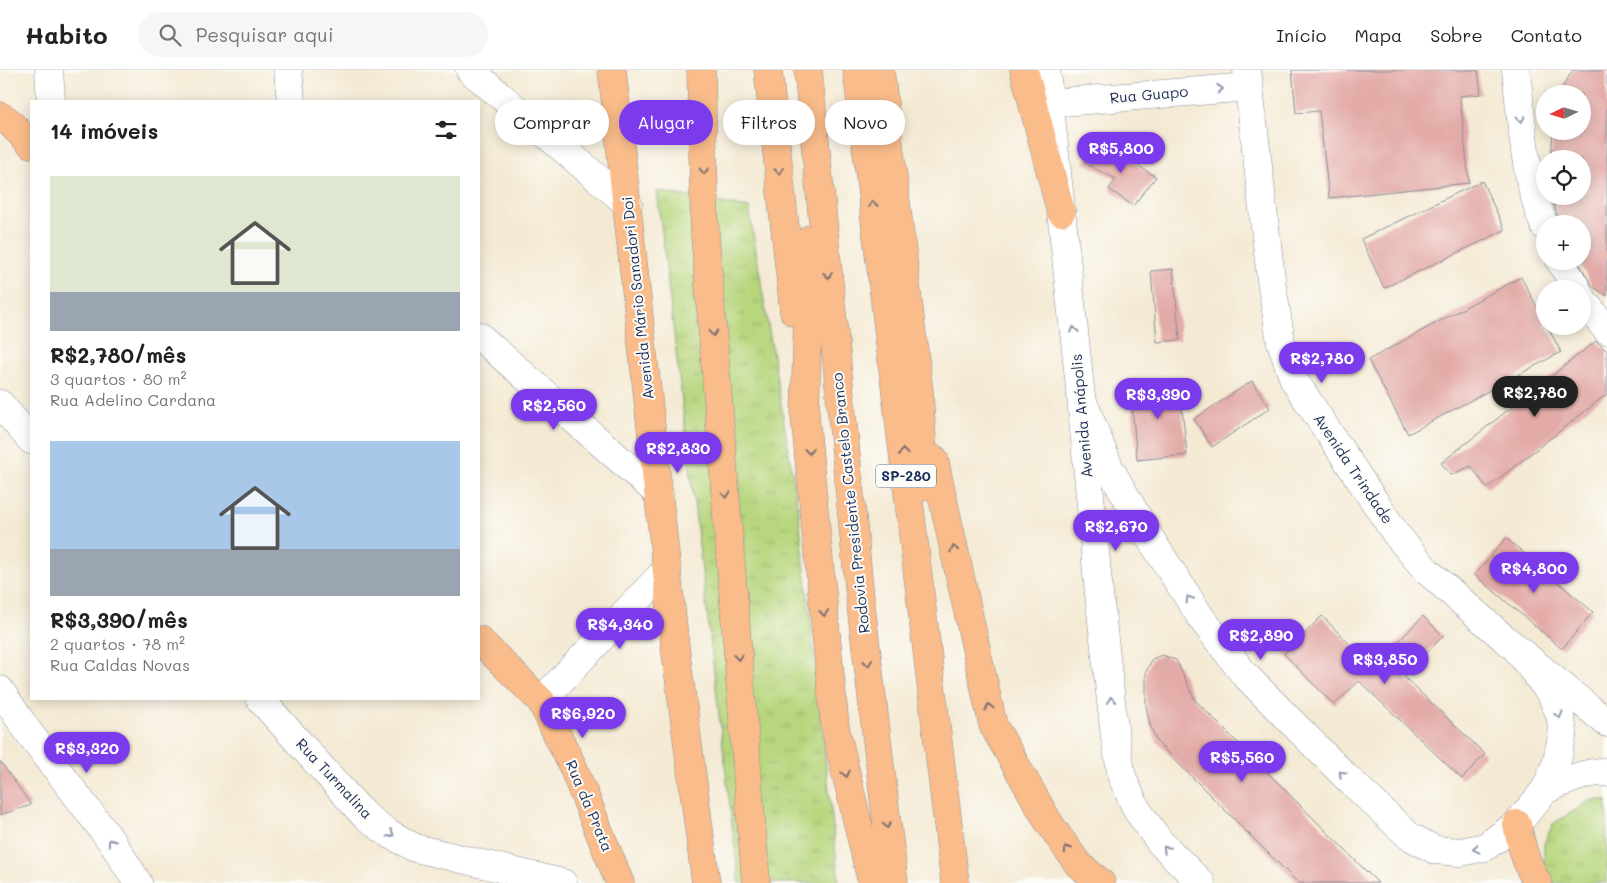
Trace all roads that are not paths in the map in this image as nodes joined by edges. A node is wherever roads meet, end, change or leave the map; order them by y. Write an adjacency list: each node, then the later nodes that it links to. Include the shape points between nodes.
1 (49, 70): 14 (street)
2 (288, 70): 15 (street)
3 (470, 70): 22 (street)
4 (612, 70): 22 (main road, Avenida Mário Sanadori Doi)
5 (701, 70): 50 (main road, one-way to 50, via 706,236)
6 (768, 70): 32 (main road, Rodovia Presidente Castelo Branco, one-way to 32)
7 (808, 70): 16 (main road, Rodovia Presidente Castelo Branco)
8 (856, 70): 25 (main road, SP-280, one-way to 8)
9 (880, 70): 29 (main road)
10 (1024, 70): 23 (main road)
11 (1046, 70): 17 (street, Avenida Anápolis)
12 (1516, 70): 24 (street, one-way to 24, via 1526,164)
13 (1248, 79): 17 (street, Rua Guapo, one-way to 13); 37 (street, Avenida Trindade, via 1271,279 1281,342 1294,380 1396,534 1428,571)
14 (51, 100)
15 (291, 100)
16 (811, 100)
17 (1050, 103): 23 (street, Avenida Anápolis)
18 (0, 116): 20 (main road)
19 (815, 133): 52 (main road, Rodovia Presidente Castelo Branco, one-way to 52, via 860,597)
20 (30, 143)
21 (813, 145): 32 (main road, Rodovia Presidente Castelo Branco)
22 (628, 204): 34 (main road, Avenida Mário Sanadori Doi)
23 (1061, 212): 30 (street, Avenida Anápolis, one-way to 23)
24 (1540, 215)
25 (877, 234): 29 (main road); 43 (main road, SP-280, one-way to 25)
26 (1591, 310): 27 (street)
27 (1607, 330)
28 (480, 337): 34 (street)
29 (919, 392): 43 (main road); 55 (main road, one-way to 29, via 1078,864 1049,823 993,725)
30 (1081, 397): 45 (street, one-way to 30, via 1485,847 1461,852 1435,850 1409,836 1344,776 1244,674 1202,619 1109,467); 56 (street, Avenida Anápolis, one-way to 30, via 1160,842 1137,810 1122,777 1100,604)
31 (4, 416): 33 (street)
32 (805, 416): 51 (main road, Rodovia Presidente Castelo Branco, one-way to 51, via 835,727)
33 (30, 439)
34 (659, 494): 35 (main road, Avenida Mário Sanadori Doi)
35 (667, 568): 40 (street); 49 (main road, Avenida Mário Sanadori Doi)
36 (480, 641): 40 (main road, Rua da Prata)
37 (1514, 646): 41 (street); 44 (street, one-way to 44, via 1551,694 1560,715 1563,732 1556,765)
38 (0, 690): 46 (street, one-way to 38, via 112,842)
39 (261, 700): 47 (street, Rua Turmalina, one-way to 47, via 363,814 388,833 415,848)
40 (541, 701): 48 (main road, Rua da Prata, via 573,767)
41 (1607, 723)
42 (1607, 772): 44 (street, via 1579,776)
43 (944, 781): 53 (main road, SP-280); 54 (main road)
44 (1545, 790): 45 (street)
45 (1517, 824): 57 (main road, via 1523,850)
46 (138, 883)
47 (563, 883)
48 (620, 883)
49 (706, 883)
50 (756, 883)
51 (872, 883)
52 (894, 883)
53 (955, 883)
54 (963, 883)
55 (1101, 883)
56 (1201, 883)
57 (1538, 883)

